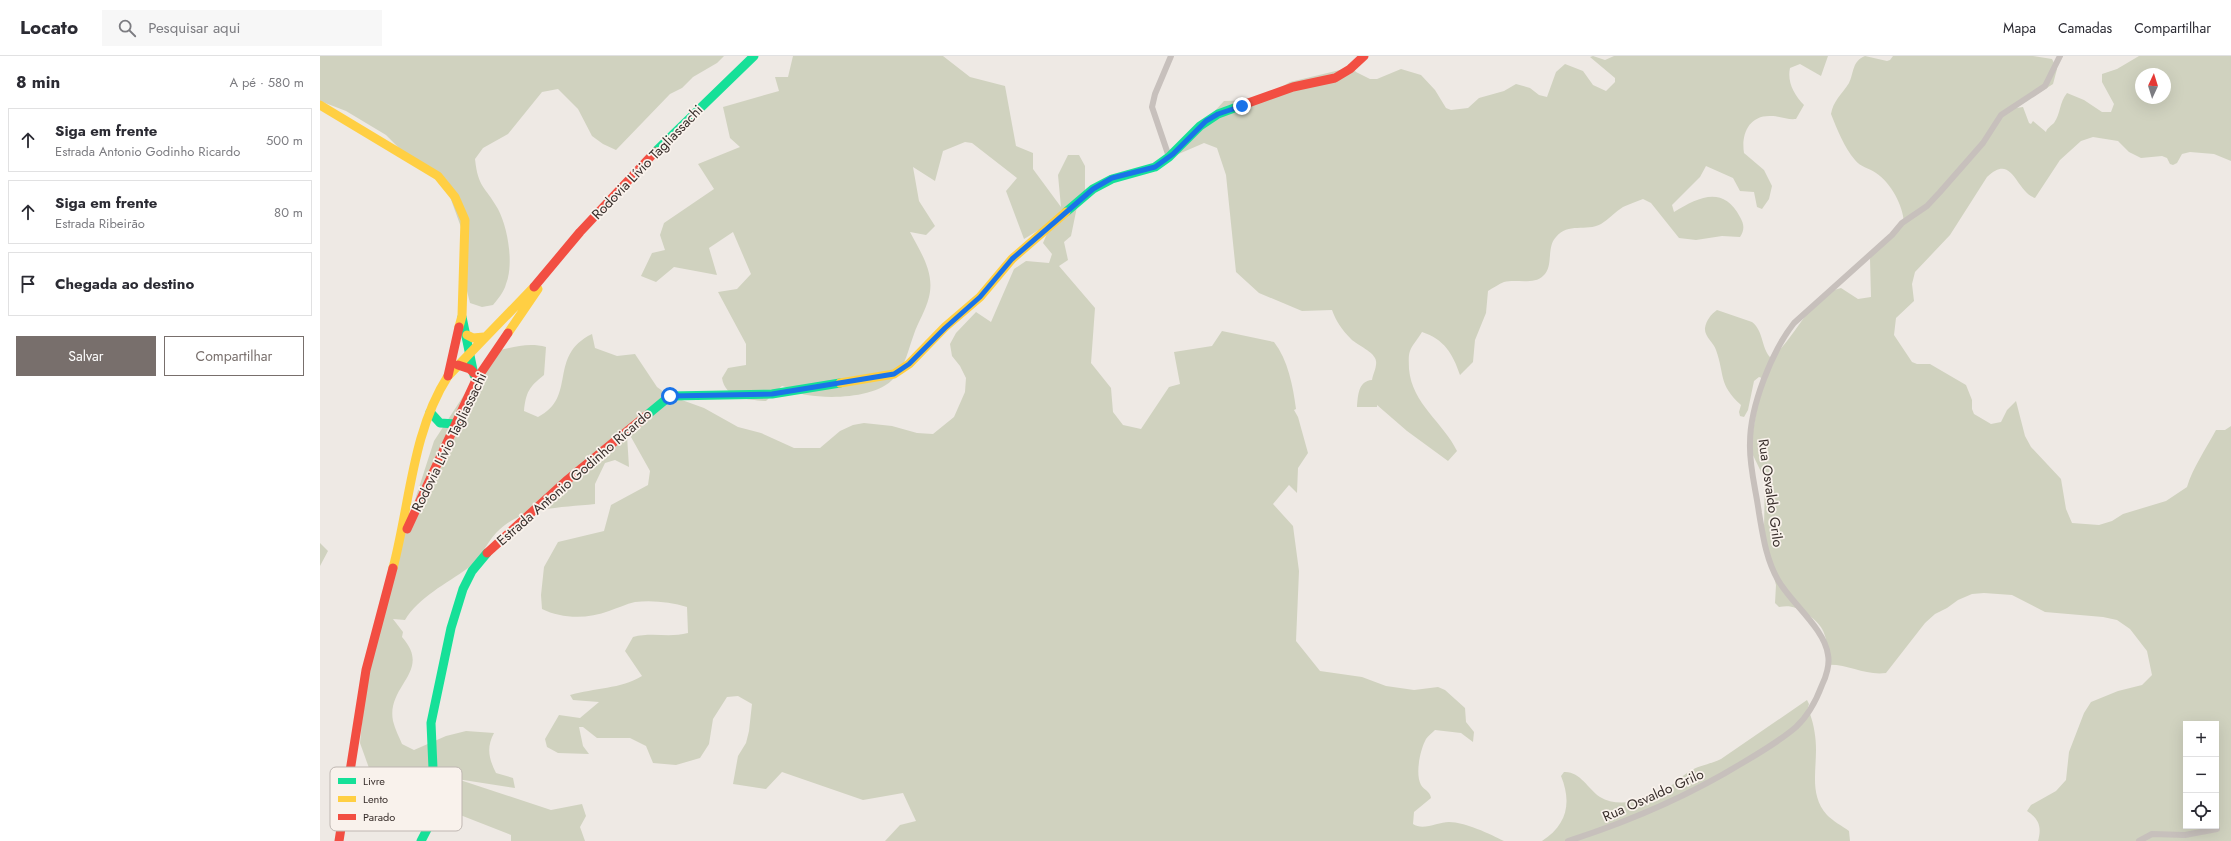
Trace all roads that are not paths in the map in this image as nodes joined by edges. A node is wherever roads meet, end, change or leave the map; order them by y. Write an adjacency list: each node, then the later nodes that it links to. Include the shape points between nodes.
1 (754, 56): 7 (main road, Rodovia Lívio Tagliassachi, via 634,173)
2 (1171, 56): 6 (street, via 1152,107)
3 (1364, 56): 6 (main road, Estrada Antonio Godinho Ricardo, via 1335,78 1293,87 1218,114 1200,126)
4 (2060, 56): 25 (street, Rua Osvaldo Grilo, via 2045,86 2001,115 1983,143 1931,202 1902,223 1892,235 1794,323 1774,354 1752,416 1752,463 1770,567 1825,642 1829,656 1826,677 1814,705 1796,726 1760,753 1705,787 1605,829)
5 (320, 105): 8 (main road, via 438,176 454,197 465,220)
6 (1169, 157): 19 (main road, Estrada Antonio Godinho Ricardo, via 1152,168 1106,181 1077,202 1012,259 980,297 909,364 894,374 772,394 670,396 566,481 484,556 472,571 463,589 451,628 431,723)
7 (546, 274): 10 (main road, Rodovia Lívio Tagliassachi); 14 (main road, Rodovia Lívio Tagliassachi, via 533,297)
8 (462, 316): 9 (main road); 13 (main road)
9 (467, 335): 10 (main road, via 473,338); 11 (main road)
10 (484, 337): 11 (main road, Rodovia Lívio Tagliassachi)
11 (470, 353): 12 (main road, Rodovia Lívio Tagliassachi); 14 (main road)
12 (458, 365): 13 (main road, Rodovia Lívio Tagliassachi); 14 (main road, via 470,369)
13 (448, 376): 15 (main road, Rodovia Lívio Tagliassachi)
14 (475, 377): 16 (main road, Rodovia Lívio Tagliassachi)
15 (430, 412): 16 (main road, via 434,421 444,426); 17 (main road, Rodovia Lívio Tagliassachi, via 421,436)
16 (456, 424): 17 (main road, Rodovia Lívio Tagliassachi)
17 (397, 553): 18 (main road, Rodovia Lívio Tagliassachi, via 366,670)
18 (351, 767)
19 (433, 767)
20 (2217, 829): 26 (street, via 2185,835 2152,834)
21 (341, 831): 23 (main road, Rodovia Lívio Tagliassachi)
22 (426, 831): 24 (main road, Estrada Antonio Godinho Ricardo)
23 (339, 841)
24 (421, 841)
25 (1568, 841)
26 (2139, 841)

